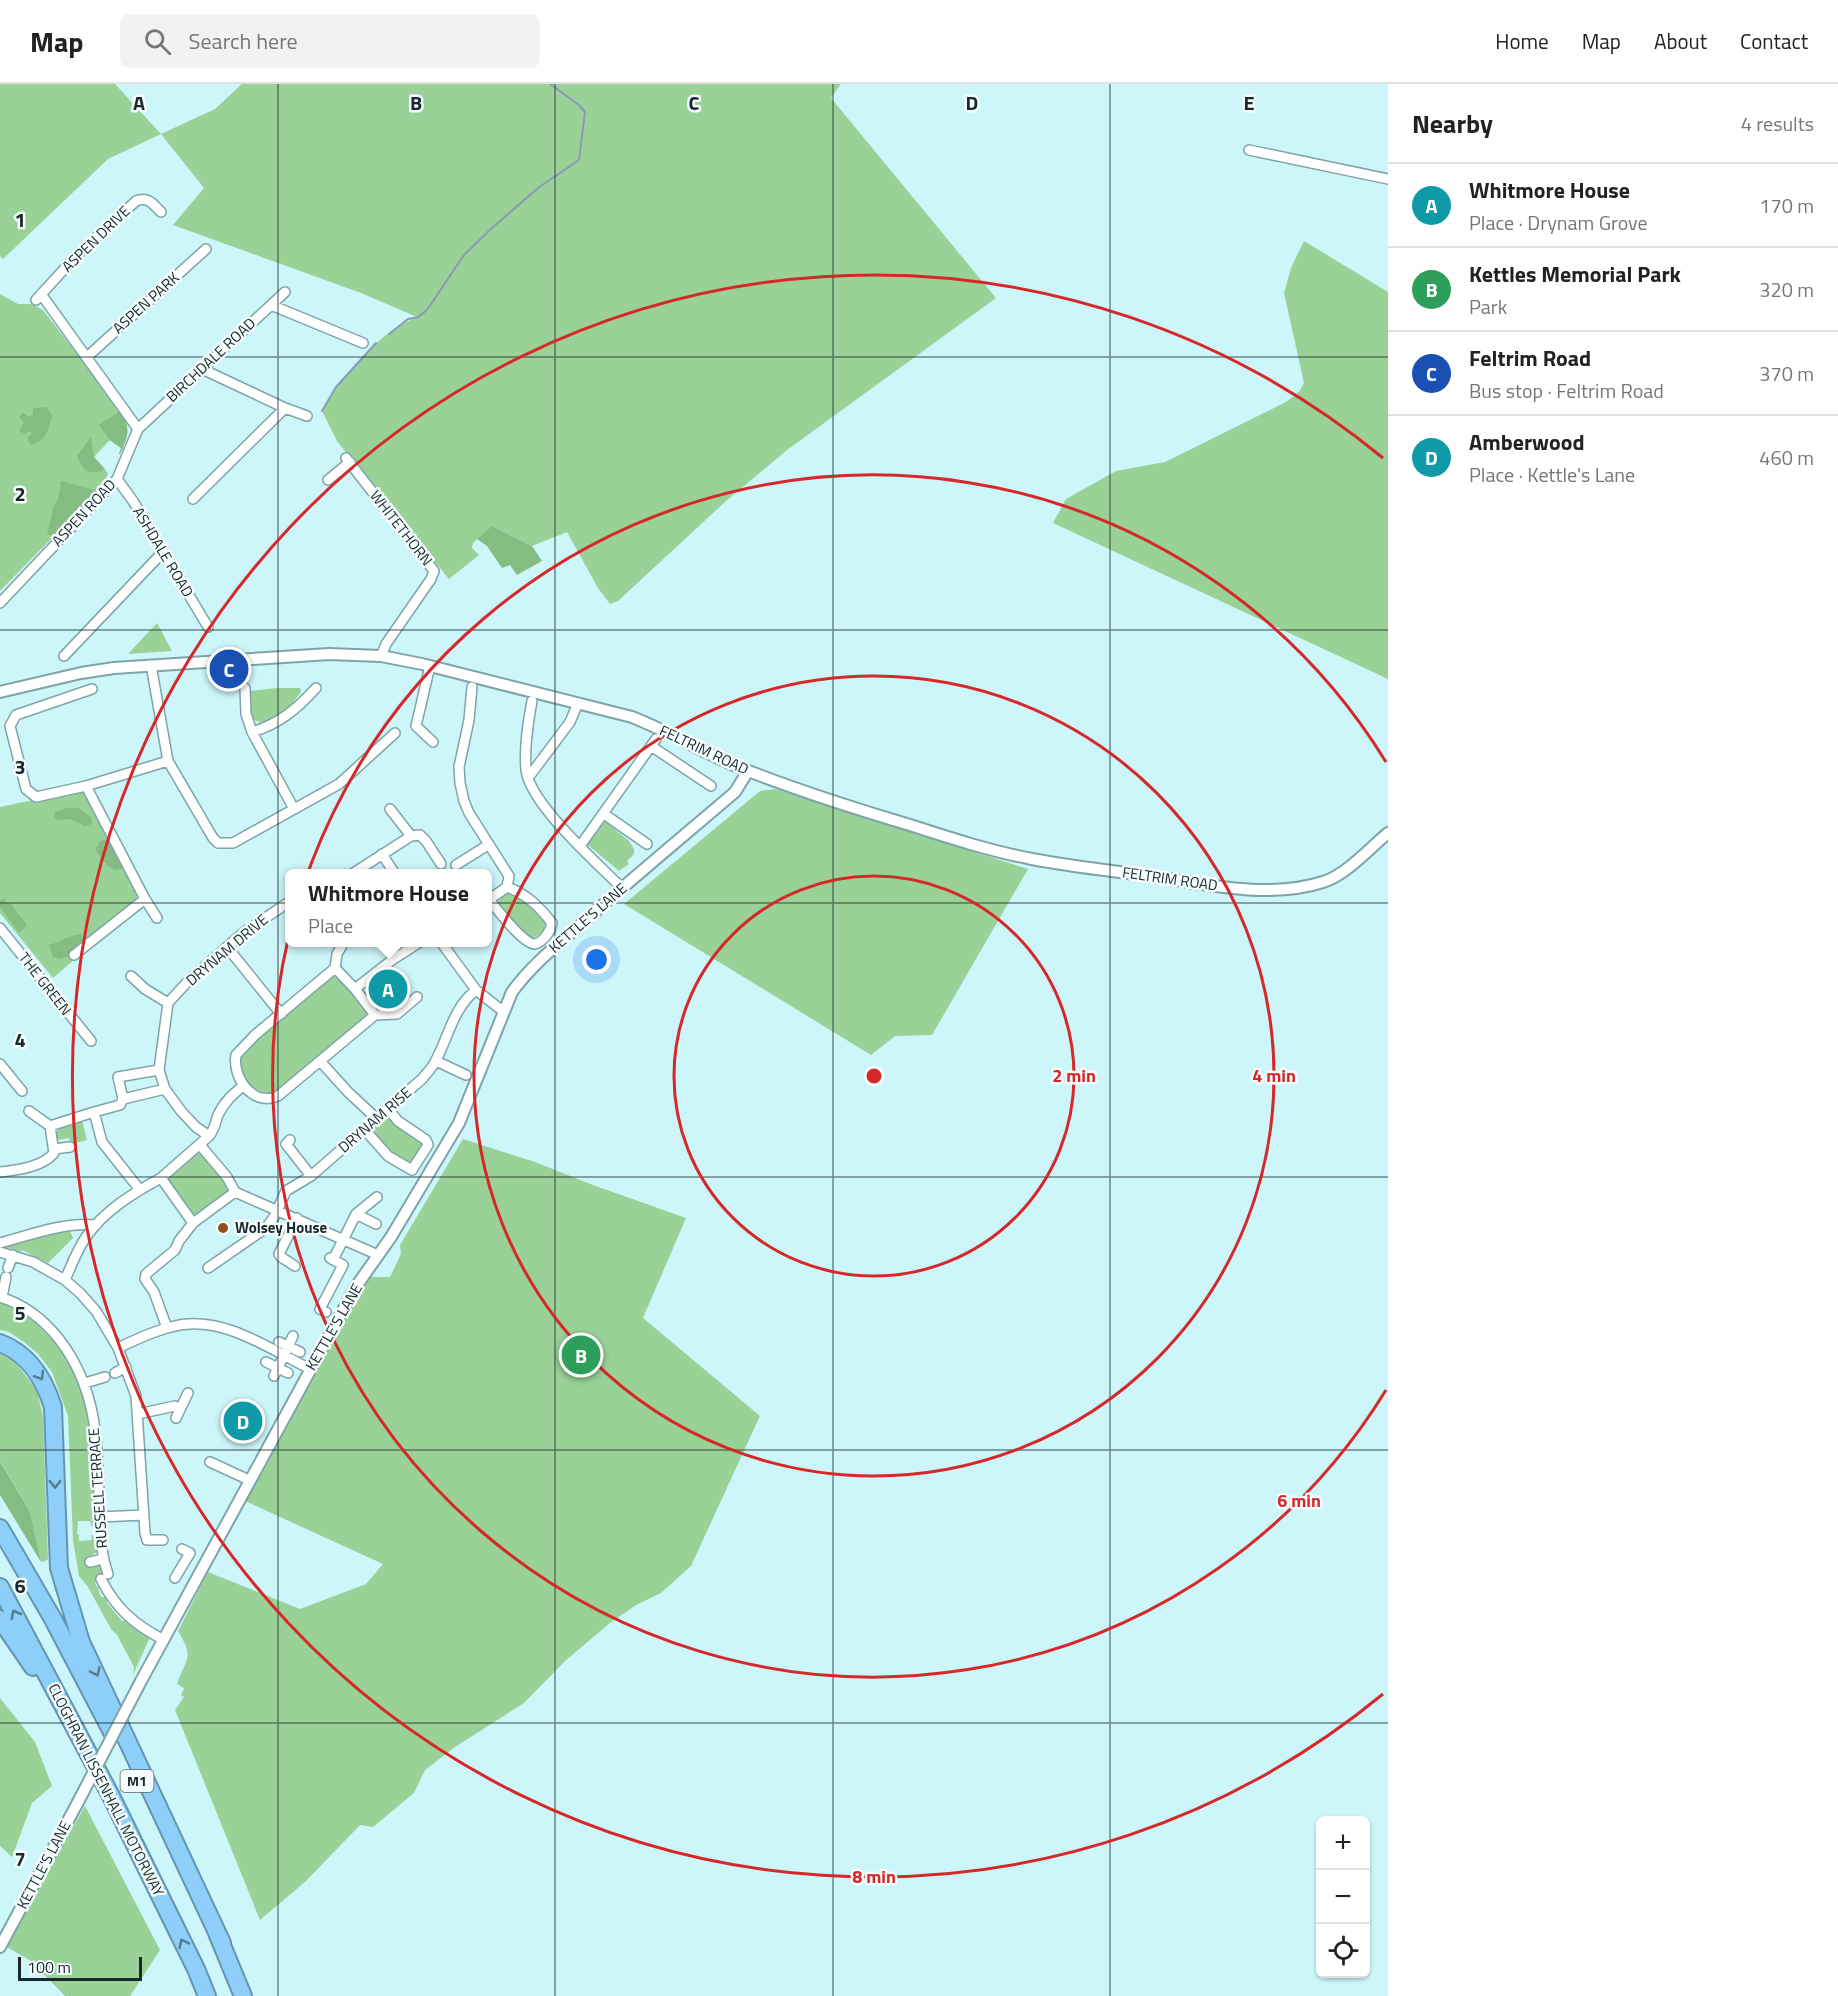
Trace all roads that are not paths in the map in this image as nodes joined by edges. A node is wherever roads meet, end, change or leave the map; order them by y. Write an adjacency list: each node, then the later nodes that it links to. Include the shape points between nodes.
1 (1250, 150): 2 (street)
2 (1388, 178)
3 (161, 212): 8 (street, ASPEN DRIVE, via 148,199 136,201 76,256 39,297)
4 (206, 249): 8 (street, ASPEN PARK)
5 (285, 292): 6 (street, BIRCHDALE ROAD)
6 (271, 305): 7 (street); 9 (street, BIRCHDALE ROAD)
7 (363, 343)
8 (87, 357): 12 (street)
9 (202, 369): 10 (street); 12 (street, BIRCHDALE ROAD)
10 (285, 408): 11 (street); 15 (street)
11 (307, 416)
12 (138, 429): 13 (street, ASPEN ROAD)
13 (117, 479): 16 (street, ASHDALE ROAD); 17 (street, ASPEN ROAD)
14 (328, 480): 20 (street, WHITETHORN, via 348,460 434,571)
15 (193, 499)
16 (163, 552): 18 (street, ASHDALE ROAD); 19 (street)
17 (0, 603)
18 (208, 627)
19 (64, 656)
20 (381, 656): 21 (street, FELTRIM ROAD, via 329,654); 22 (street, FELTRIM ROAD)
21 (151, 665): 27 (street, FELTRIM ROAD, via 81,673); 33 (street)
22 (430, 666): 29 (street, FELTRIM ROAD); 32 (street, via 416,726)
23 (472, 687): 44 (street, via 460,783 469,813)
24 (245, 688): 30 (street, via 246,714)
25 (316, 688): 30 (street, via 284,719)
26 (92, 689): 36 (street, via 16,715 10,726 26,789 36,797)
27 (0, 692)
28 (532, 700): 35 (street, via 526,750)
29 (578, 703): 34 (street, FELTRIM ROAD, via 632,717); 35 (street, via 570,722)
30 (252, 732): 38 (street)
31 (395, 733): 38 (street, via 339,784)
32 (433, 742)
33 (168, 761): 36 (street); 38 (street, via 218,843 233,843)
34 (748, 771): 41 (street, FELTRIM ROAD, via 875,815 1030,859 1248,889 1324,882 1341,873); 52 (street, KETTLE'S LANE, via 735,792)
35 (528, 777): 45 (street, via 538,798)
36 (86, 786): 53 (street)
37 (711, 786): 40 (street, via 654,742)
38 (294, 809)
39 (390, 809): 42 (street)
40 (604, 814): 43 (street); 45 (street)
41 (1388, 833)
42 (411, 836): 46 (street); 47 (street, via 420,835)
43 (647, 844)
44 (488, 845): 48 (street); 51 (street, via 509,876)
45 (580, 846): 52 (street)
46 (382, 854): 49 (street); 50 (street)
47 (441, 864)
48 (456, 864)
49 (358, 869)
50 (391, 869)
51 (507, 887): 54 (street); 56 (street, via 521,892 552,922 543,940 528,942)
52 (622, 888): 70 (street, KETTLE'S LANE, via 525,975)
53 (145, 898): 57 (street); 63 (street)
54 (492, 898)
55 (285, 905): 59 (street, DRYNAM DRIVE)
56 (492, 905)
57 (157, 918)
58 (0, 927): 73 (street, THE GREEN)
59 (227, 947): 69 (street, DRYNAM DRIVE); 71 (street)
60 (341, 947): 64 (street)
61 (412, 947): 66 (street)
62 (445, 947): 67 (street)
63 (74, 955)
64 (334, 968): 66 (street); 71 (street)
65 (131, 976): 69 (street)
66 (355, 989): 72 (street)
67 (476, 990): 70 (street); 75 (street, DRYNAM RISE, via 462,1003)
68 (417, 997): 72 (street, via 397,1014)
69 (168, 1003): 77 (street)
70 (504, 1012): 110 (street, KETTLE'S LANE, via 459,1123)
71 (281, 1014): 79 (street, via 236,1055 235,1070)
72 (375, 1015): 74 (street)
73 (91, 1041)
74 (320, 1061): 79 (street, via 272,1099 253,1095); 86 (street)
75 (436, 1061): 78 (street); 83 (street, DRYNAM RISE)
76 (0, 1064): 81 (street)
77 (159, 1070): 80 (street); 82 (street, via 118,1077)
78 (466, 1075)
79 (243, 1086): 89 (street, via 225,1103)
80 (165, 1089): 82 (street); 89 (street, via 187,1120)
81 (22, 1091)
82 (123, 1099): 85 (street, via 120,1105)
83 (389, 1110): 86 (street, DRYNAM RISE); 88 (street, via 428,1145 412,1170 388,1156)
84 (29, 1111): 87 (street)
85 (94, 1112): 87 (street); 97 (street, via 102,1142)
86 (376, 1119): 88 (street, DRYNAM RISE)
87 (50, 1126): 93 (street)
88 (365, 1130): 95 (street, DRYNAM RISE)
89 (208, 1136): 91 (street)
90 (290, 1140): 95 (street, via 286,1144)
91 (201, 1145): 96 (street); 98 (street)
92 (70, 1147): 93 (street)
93 (54, 1149): 94 (street, via 50,1158 41,1163)
94 (0, 1173)
95 (311, 1176): 100 (street, DRYNAM RISE, via 291,1186)
96 (160, 1178): 97 (street); 103 (street)
97 (140, 1190): 105 (street)
98 (235, 1192): 100 (street); 103 (street)
99 (377, 1197): 101 (street)
100 (276, 1209): 102 (street); 112 (street, via 266,1228)
101 (356, 1214): 104 (street); 106 (street)
102 (297, 1218): 106 (street); 111 (street, via 279,1254)
103 (193, 1223): 116 (street, via 175,1250 146,1274)
104 (376, 1224)
105 (96, 1225): 107 (street, via 37,1233); 113 (street, via 79,1248)
106 (345, 1239): 110 (street); 115 (street, via 332,1259 343,1264 320,1309)
107 (0, 1244)
108 (0, 1252): 109 (street)
109 (13, 1255): 113 (street); 114 (street)
110 (378, 1255): 125 (street, KETTLE'S LANE)
111 (295, 1266)
112 (208, 1268)
113 (65, 1280): 120 (street, via 96,1311)
114 (1, 1297): 130 (street, RUSSELL TERRACE, via 26,1309 53,1331)
115 (326, 1312)
116 (167, 1328): 120 (street); 121 (street, via 200,1323 229,1329)
117 (293, 1336): 121 (street)
118 (279, 1342): 121 (street)
119 (0, 1343): 151 (highway, one-way to 151, via 26,1358 48,1392 53,1407 58,1568 70,1608 81,1642)
120 (118, 1348): 124 (street)
121 (286, 1351): 122 (street); 125 (street); 126 (street)
122 (300, 1352)
123 (266, 1362): 126 (street)
124 (126, 1367): 127 (street); 132 (street)
125 (310, 1369): 134 (street, KETTLE'S LANE)
126 (276, 1372): 128 (street)
127 (115, 1373)
128 (288, 1373)
129 (105, 1377): 130 (street)
130 (85, 1383): 136 (street, RUSSELL TERRACE, via 96,1442)
131 (188, 1393): 132 (street, via 178,1413 175,1406)
132 (138, 1414): 135 (street)
133 (210, 1462): 134 (street)
134 (249, 1480): 145 (street, KETTLE'S LANE)
135 (144, 1515): 136 (street); 138 (street)
136 (99, 1517): 142 (street, RUSSELL TERRACE)
137 (0, 1528): 151 (highway, CLOGHRAN LISSENHALL MOTORWAY / M1, via 53,1619)
138 (147, 1540): 139 (street); 140 (street)
139 (163, 1540)
140 (141, 1549)
141 (182, 1549): 144 (street, via 190,1553)
142 (103, 1558): 143 (street); 149 (street, RUSSELL TERRACE, via 105,1577 120,1609)
143 (90, 1562)
144 (182, 1565): 145 (street); 146 (street)
145 (199, 1576): 149 (street, KETTLE'S LANE)
146 (175, 1578)
147 (0, 1587): 150 (highway, CLOGHRAN LISSENHALL MOTORWAY / M1, one-way to 147)
148 (0, 1619): 150 (highway)
149 (164, 1640): 152 (street, KETTLE'S LANE, bridge)
150 (111, 1796): 153 (highway, CLOGHRAN LISSENHALL MOTORWAY / M1, one-way to 150)
151 (222, 1943): 154 (highway, CLOGHRAN LISSENHALL MOTORWAY / M1)
152 (0, 1947)
153 (207, 1996)
154 (243, 1996)

